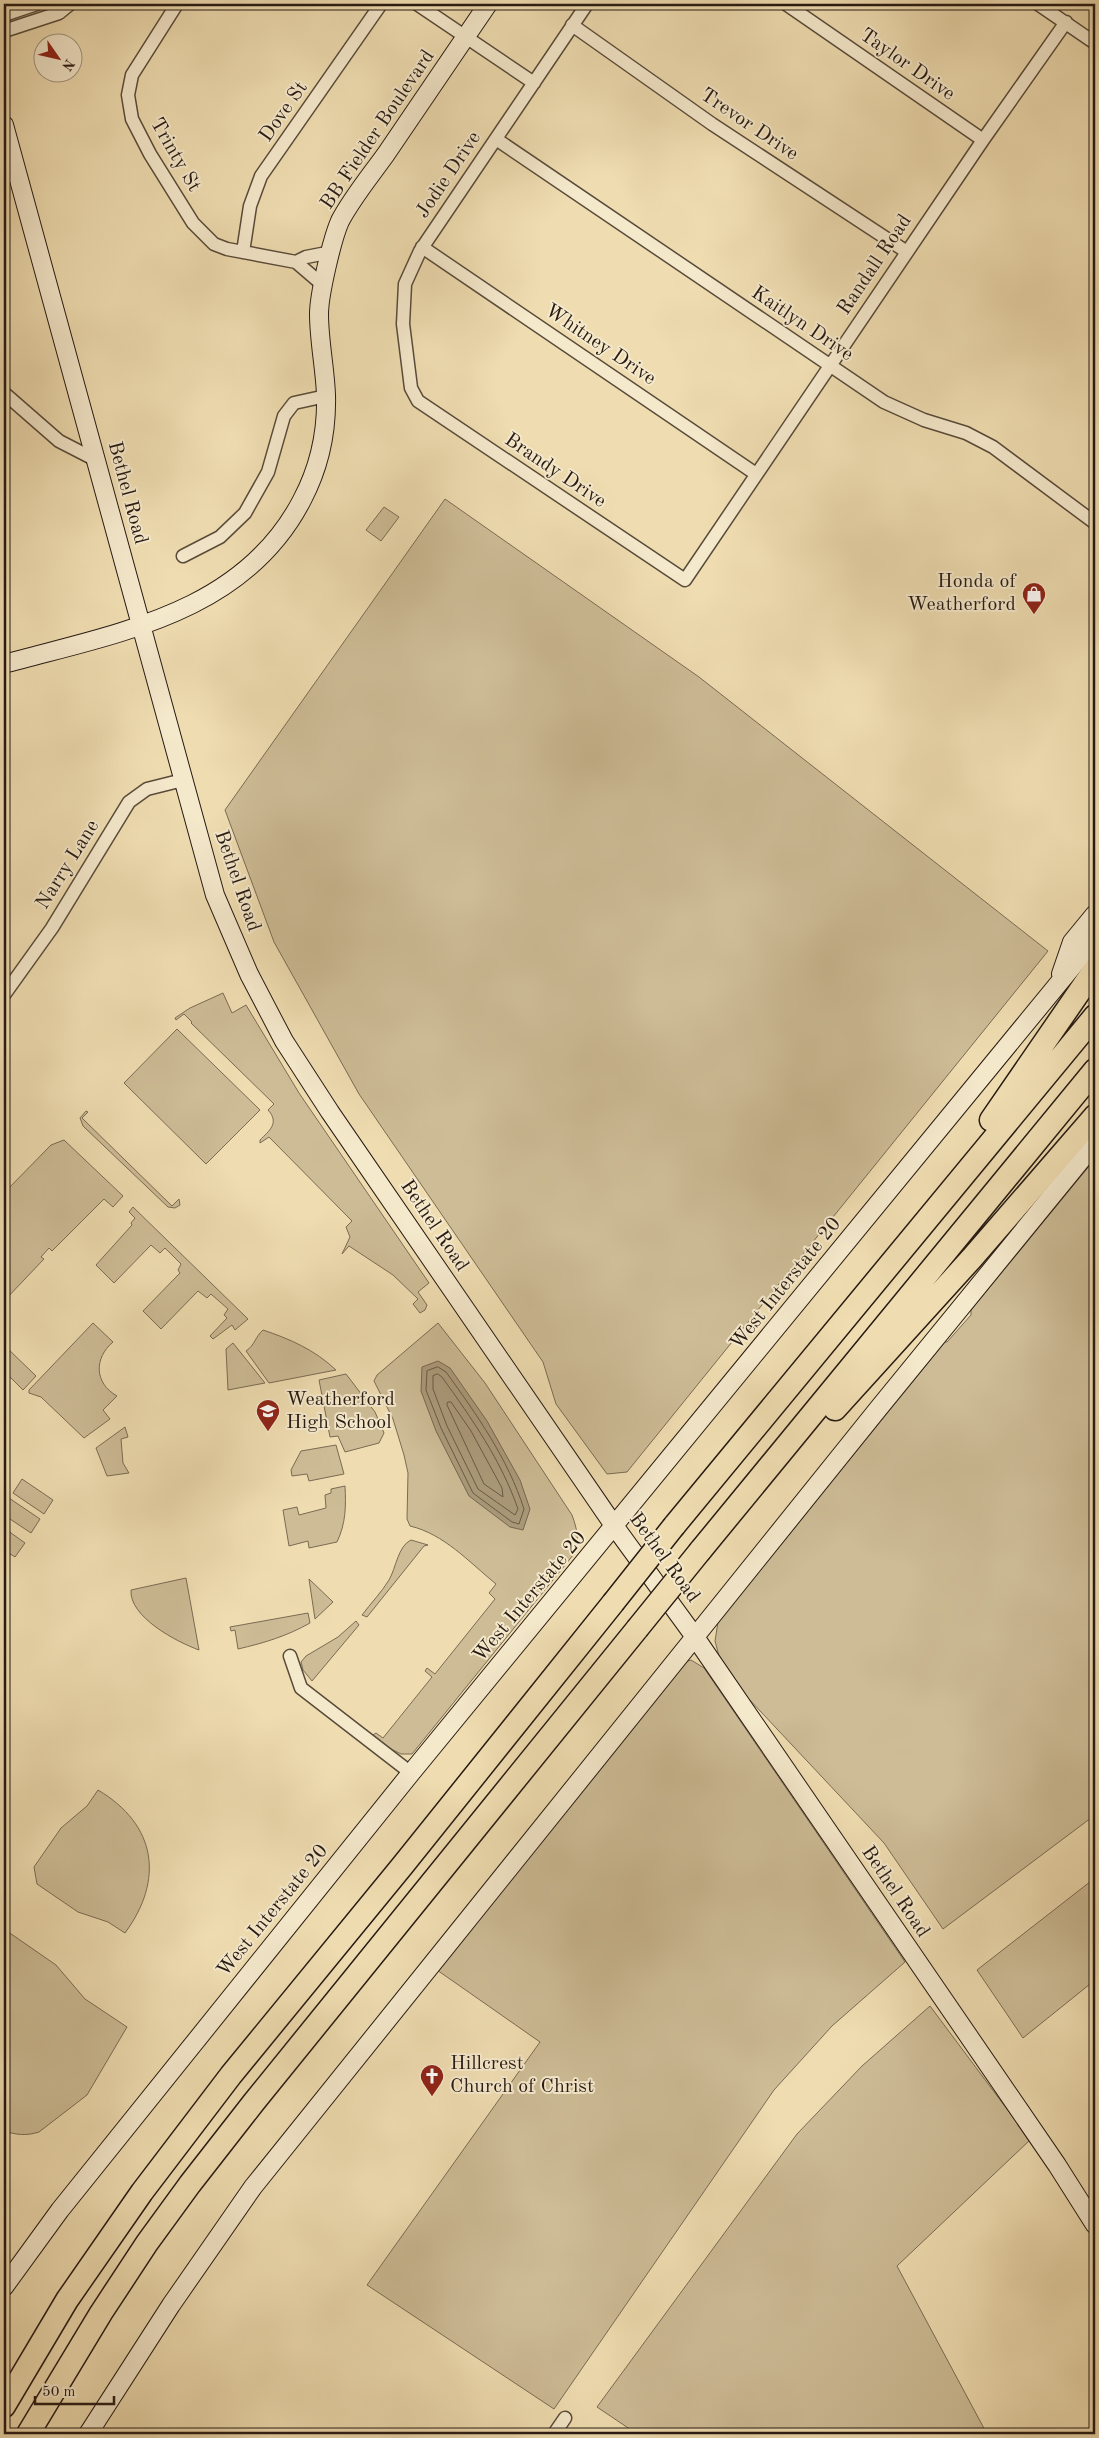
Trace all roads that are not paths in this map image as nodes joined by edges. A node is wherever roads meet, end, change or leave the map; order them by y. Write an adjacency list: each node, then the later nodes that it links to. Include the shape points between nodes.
1 (37, 4): 10 (street)
2 (70, 4): 13 (street, via 58,14)
3 (176, 4): 21 (street, Trinty St, via 132,75 128,95 132,119 193,223 214,244)
4 (417, 4): 14 (street)
5 (488, 4): 14 (main road, BB Fielder Boulevard)
6 (587, 4): 12 (street, Jodie Drive)
7 (786, 4): 19 (street, Taylor Drive)
8 (1038, 4): 11 (street)
9 (374, 6): 21 (street, Dove St, via 262,176 250,206)
10 (4, 15)
11 (1066, 22): 15 (street); 19 (street, Randall Road)
12 (572, 25): 16 (street, Jodie Drive); 23 (street, Trevor Drive, via 712,124)
13 (4, 31)
14 (465, 37): 16 (street); 22 (main road, BB Fielder Boulevard, via 340,222)
15 (1095, 43)
16 (534, 83): 18 (street, Jodie Drive)
17 (4, 124): 30 (main road, Bethel Road)
18 (496, 138): 20 (street, Jodie Drive); 26 (street, Kaitlyn Drive)
19 (983, 140): 23 (street, Randall Road)
20 (422, 247): 27 (street, Jodie Drive, via 405,284 403,324); 31 (street, Whitney Drive)
21 (243, 252): 24 (street, Trinty St)
22 (332, 252): 24 (street, Trinty St); 25 (main road, BB Fielder Boulevard)
23 (907, 252): 26 (street, Randall Road)
24 (296, 262): 25 (street, Trinty St)
25 (324, 286): 29 (main road, BB Fielder Boulevard, via 319,312)
26 (830, 366): 31 (street, Randall Road); 32 (street, Kaitlyn Drive, via 884,402 924,420 966,433 993,448)
27 (411, 388): 34 (street, Brandy Drive, via 418,401)
28 (4, 393): 30 (street, via 58,441)
29 (326, 396): 33 (street, via 294,403 284,416 268,472 245,513 220,537); 35 (main road, BB Fielder Boulevard, via 322,444 311,483 291,522 264,555 224,587 196,604)
30 (96, 460): 35 (main road, Bethel Road)
31 (756, 474): 34 (street, Randall Road)
32 (1095, 523)
33 (183, 556)
34 (685, 580)
35 (141, 626): 36 (main road, BB Fielder Boulevard); 37 (main road, Bethel Road)
36 (4, 664)
37 (183, 780): 42 (street, Narry Lane, via 147,789 129,802 52,928); 49 (main road, Bethel Road, via 215,895 249,974 284,1041)
38 (1095, 914): 41 (main road, via 1072,942)
39 (1095, 939): 41 (main road, West Interstate 20)
40 (1095, 969): 47 (highway, via 990,1122 939,1188)
41 (1057, 985): 49 (main road, West Interstate 20)
42 (4, 996)
43 (1095, 1016): 47 (highway)
44 (1095, 1070): 48 (highway)
45 (1095, 1116): 48 (highway, via 876,1366 809,1436)
46 (1095, 1143): 50 (main road)
47 (927, 1220): 55 (highway, bridge, via 674,1526 231,2075 142,2192 67,2300)
48 (779, 1456): 57 (highway, bridge, via 190,2184 101,2313)
49 (615, 1527): 50 (main road, Bethel Road); 52 (main road, West Interstate 20)
50 (695, 1637): 53 (main road, Bethel Road); 58 (main road, via 253,2187)
51 (290, 1656): 52 (street, via 301,1688)
52 (411, 1773): 54 (main road, West Interstate 20, via 66,2202)
53 (1095, 2225)
54 (4, 2287)
55 (4, 2406)
56 (565, 2418): 59 (street)
57 (28, 2434)
58 (88, 2434)
59 (554, 2434)

